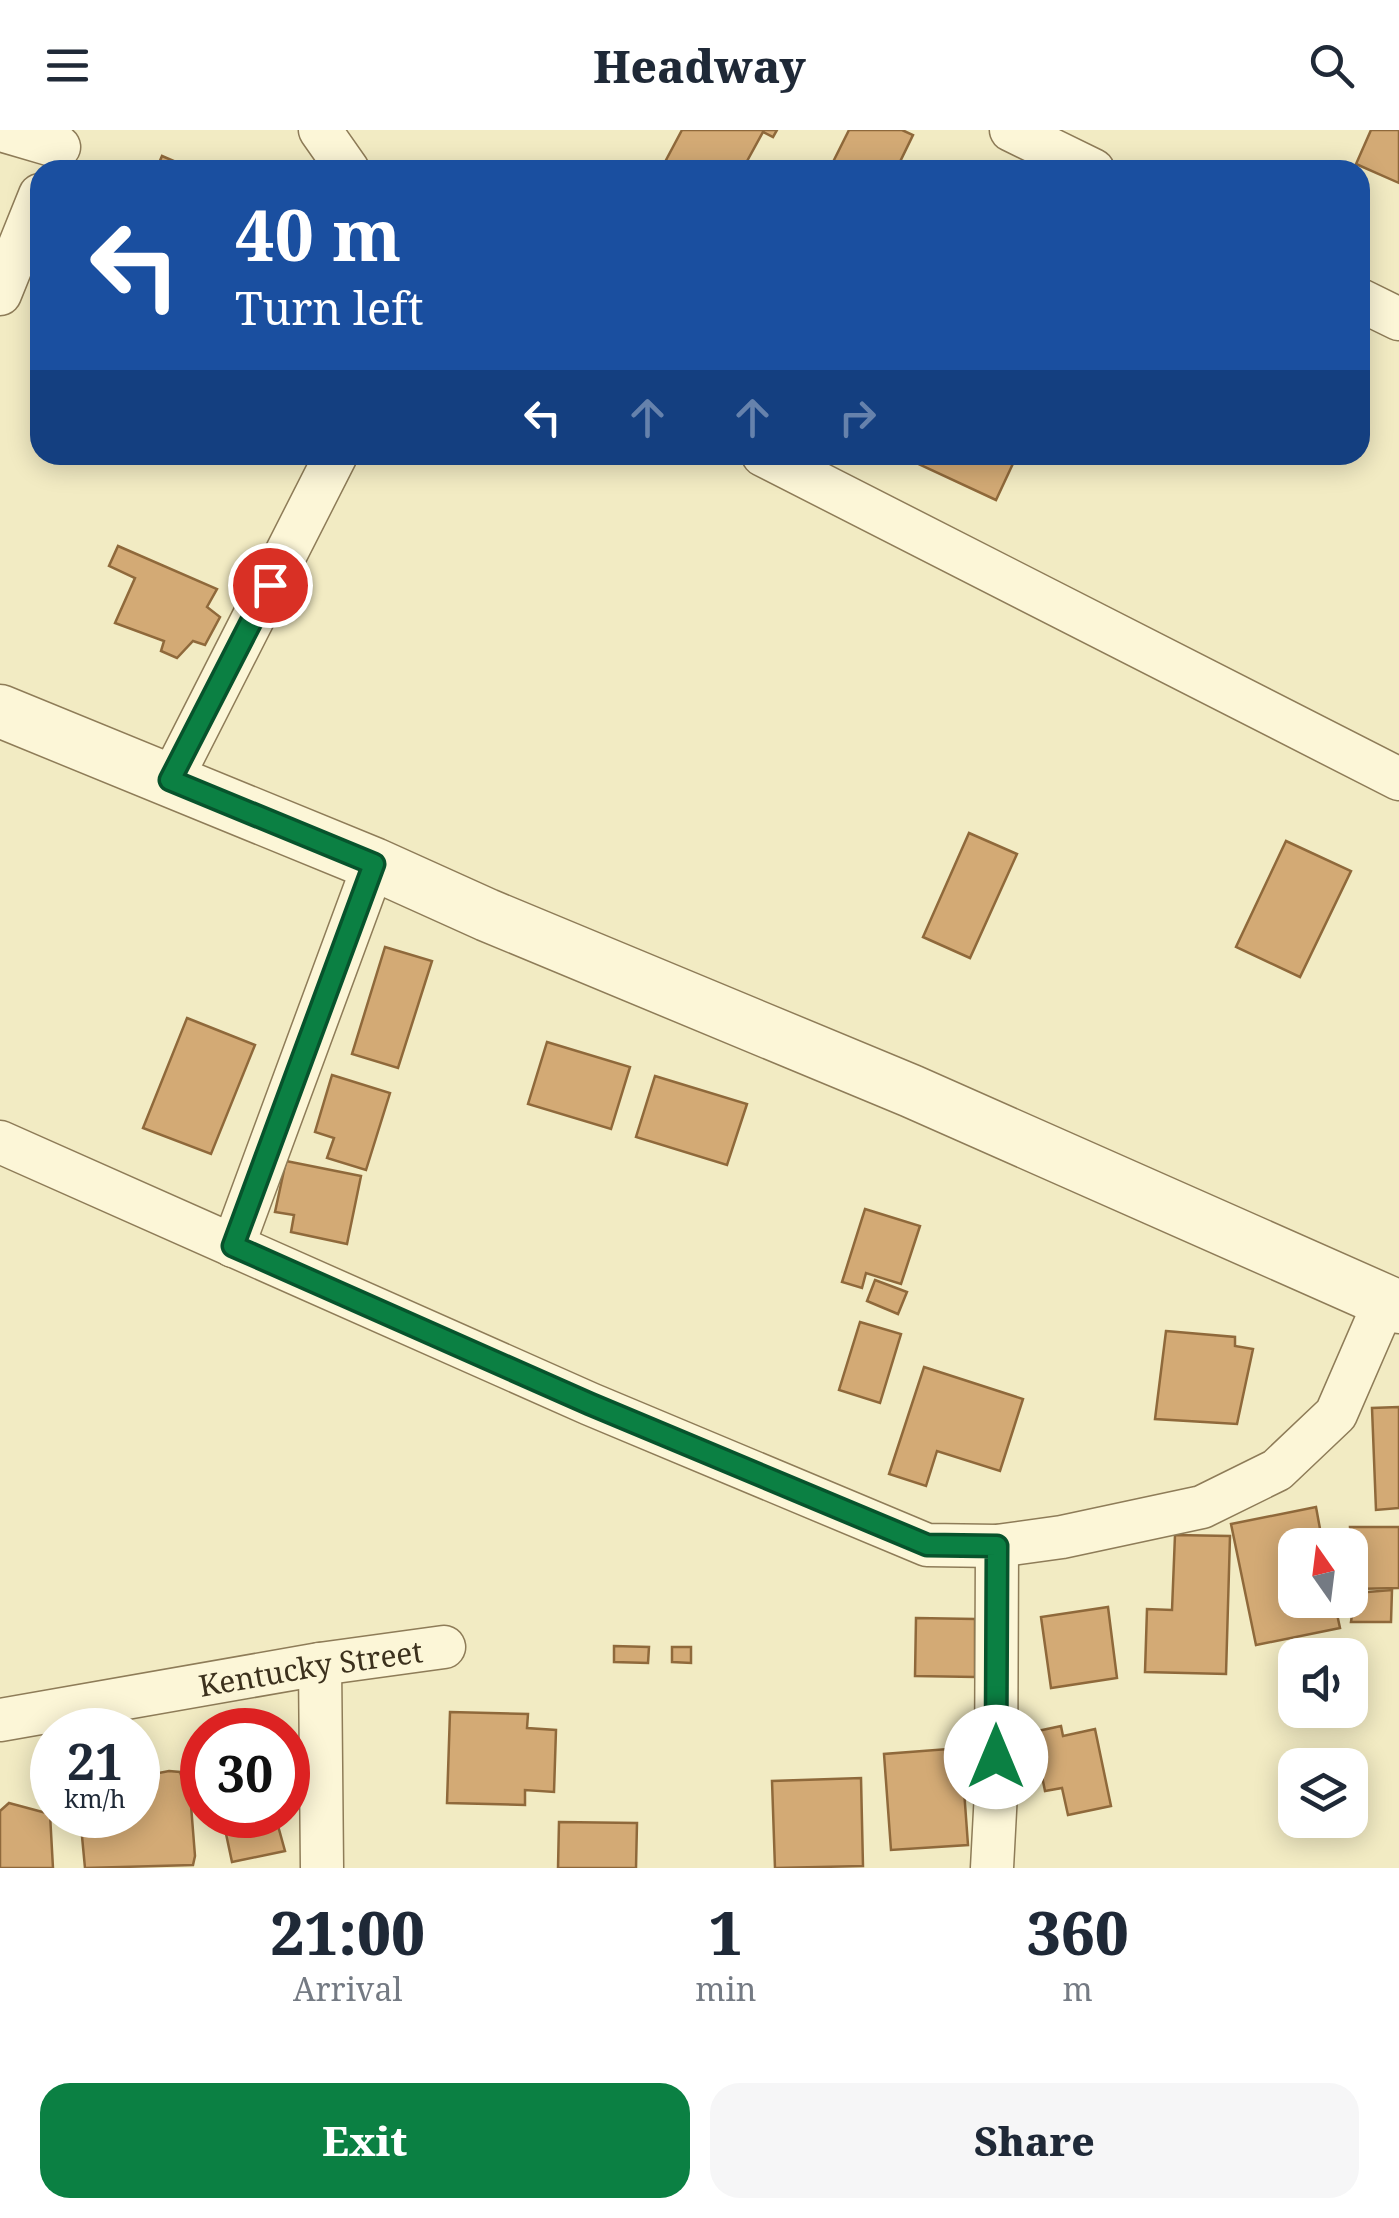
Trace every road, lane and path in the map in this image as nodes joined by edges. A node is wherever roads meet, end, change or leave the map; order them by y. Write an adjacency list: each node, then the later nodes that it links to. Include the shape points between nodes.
1 (0, 130): 4 (street)
2 (320, 130): 5 (street)
3 (1011, 130): 6 (street)
4 (58, 149)
5 (341, 160)
6 (1072, 160)
7 (30, 220): 8 (street)
8 (0, 294)
9 (1370, 305): 10 (street)
10 (1399, 320)
11 (331, 465): 15 (street)
12 (783, 465): 14 (street)
13 (0, 711): 15 (street)
14 (1399, 778)
15 (170, 780): 16 (street)
16 (374, 864): 18 (street); 19 (street, via 911,1090)
17 (0, 1142): 18 (street)
18 (233, 1246): 20 (street, via 927,1545)
19 (1392, 1304): 20 (street, via 1336,1414 1278,1470 1202,1507)
20 (997, 1546): 25 (street)
21 (444, 1647): 22 (street, Kentucky Street)
22 (320, 1664): 23 (street, Kentucky Street); 24 (street)
23 (0, 1720)
24 (322, 1868)
25 (992, 1868)

